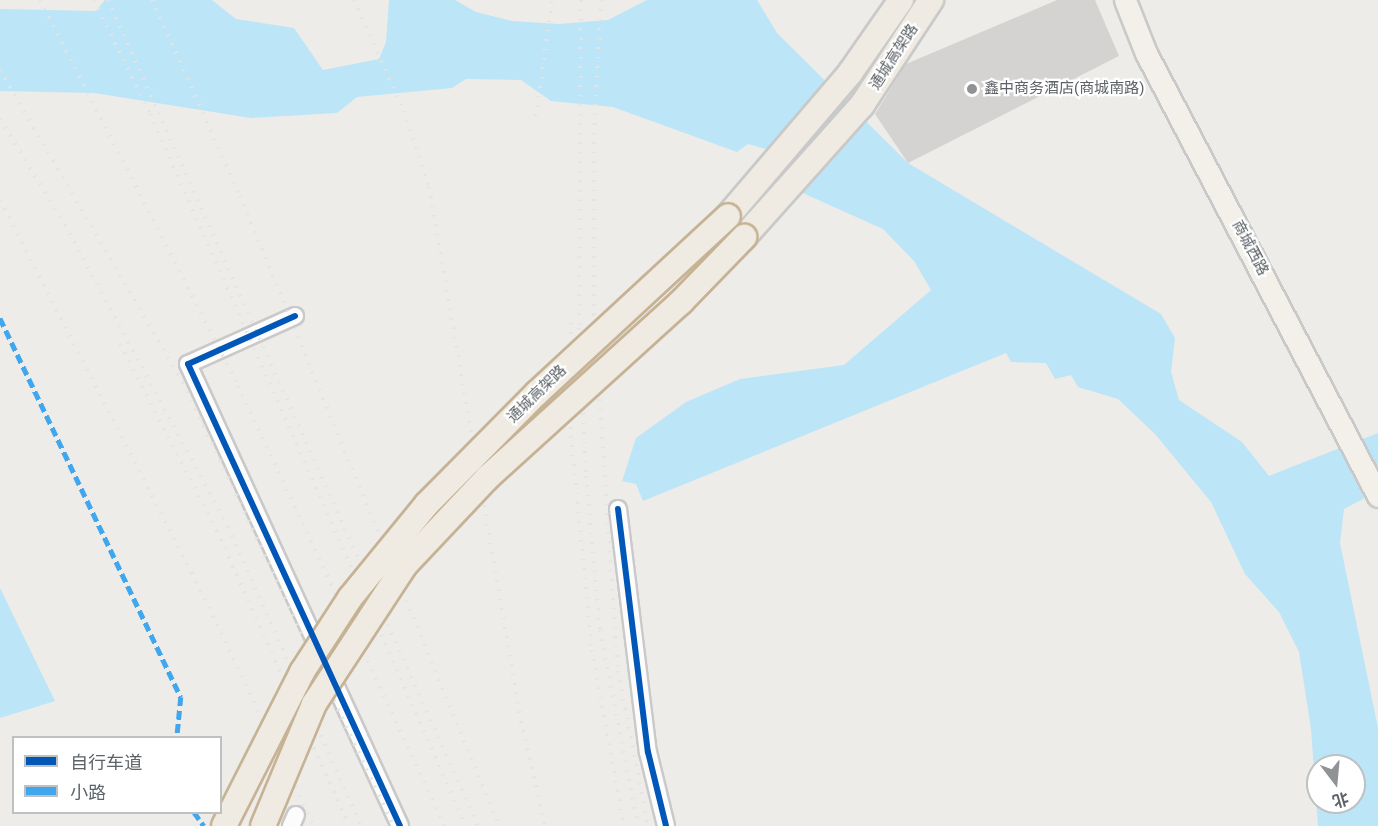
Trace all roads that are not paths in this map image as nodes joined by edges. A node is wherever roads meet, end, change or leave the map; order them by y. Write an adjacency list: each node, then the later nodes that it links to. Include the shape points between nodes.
1 (901, 0): 7 (highway, 通城高架路, bridge, via 850,73 728,216 537,393 399,538 350,598 302,672)
2 (931, 0): 8 (highway, 通城高架路, bridge, via 862,105 744,237 681,302 488,477 405,565 314,704)
3 (1125, 0): 5 (main road, 商城西路, via 1146,53 1347,430)
4 (295, 316): 9 (street, via 188,364)
5 (1378, 496)
6 (618, 509): 10 (street, via 648,752)
7 (224, 826)
8 (264, 826)
9 (400, 826)
10 (666, 826)

